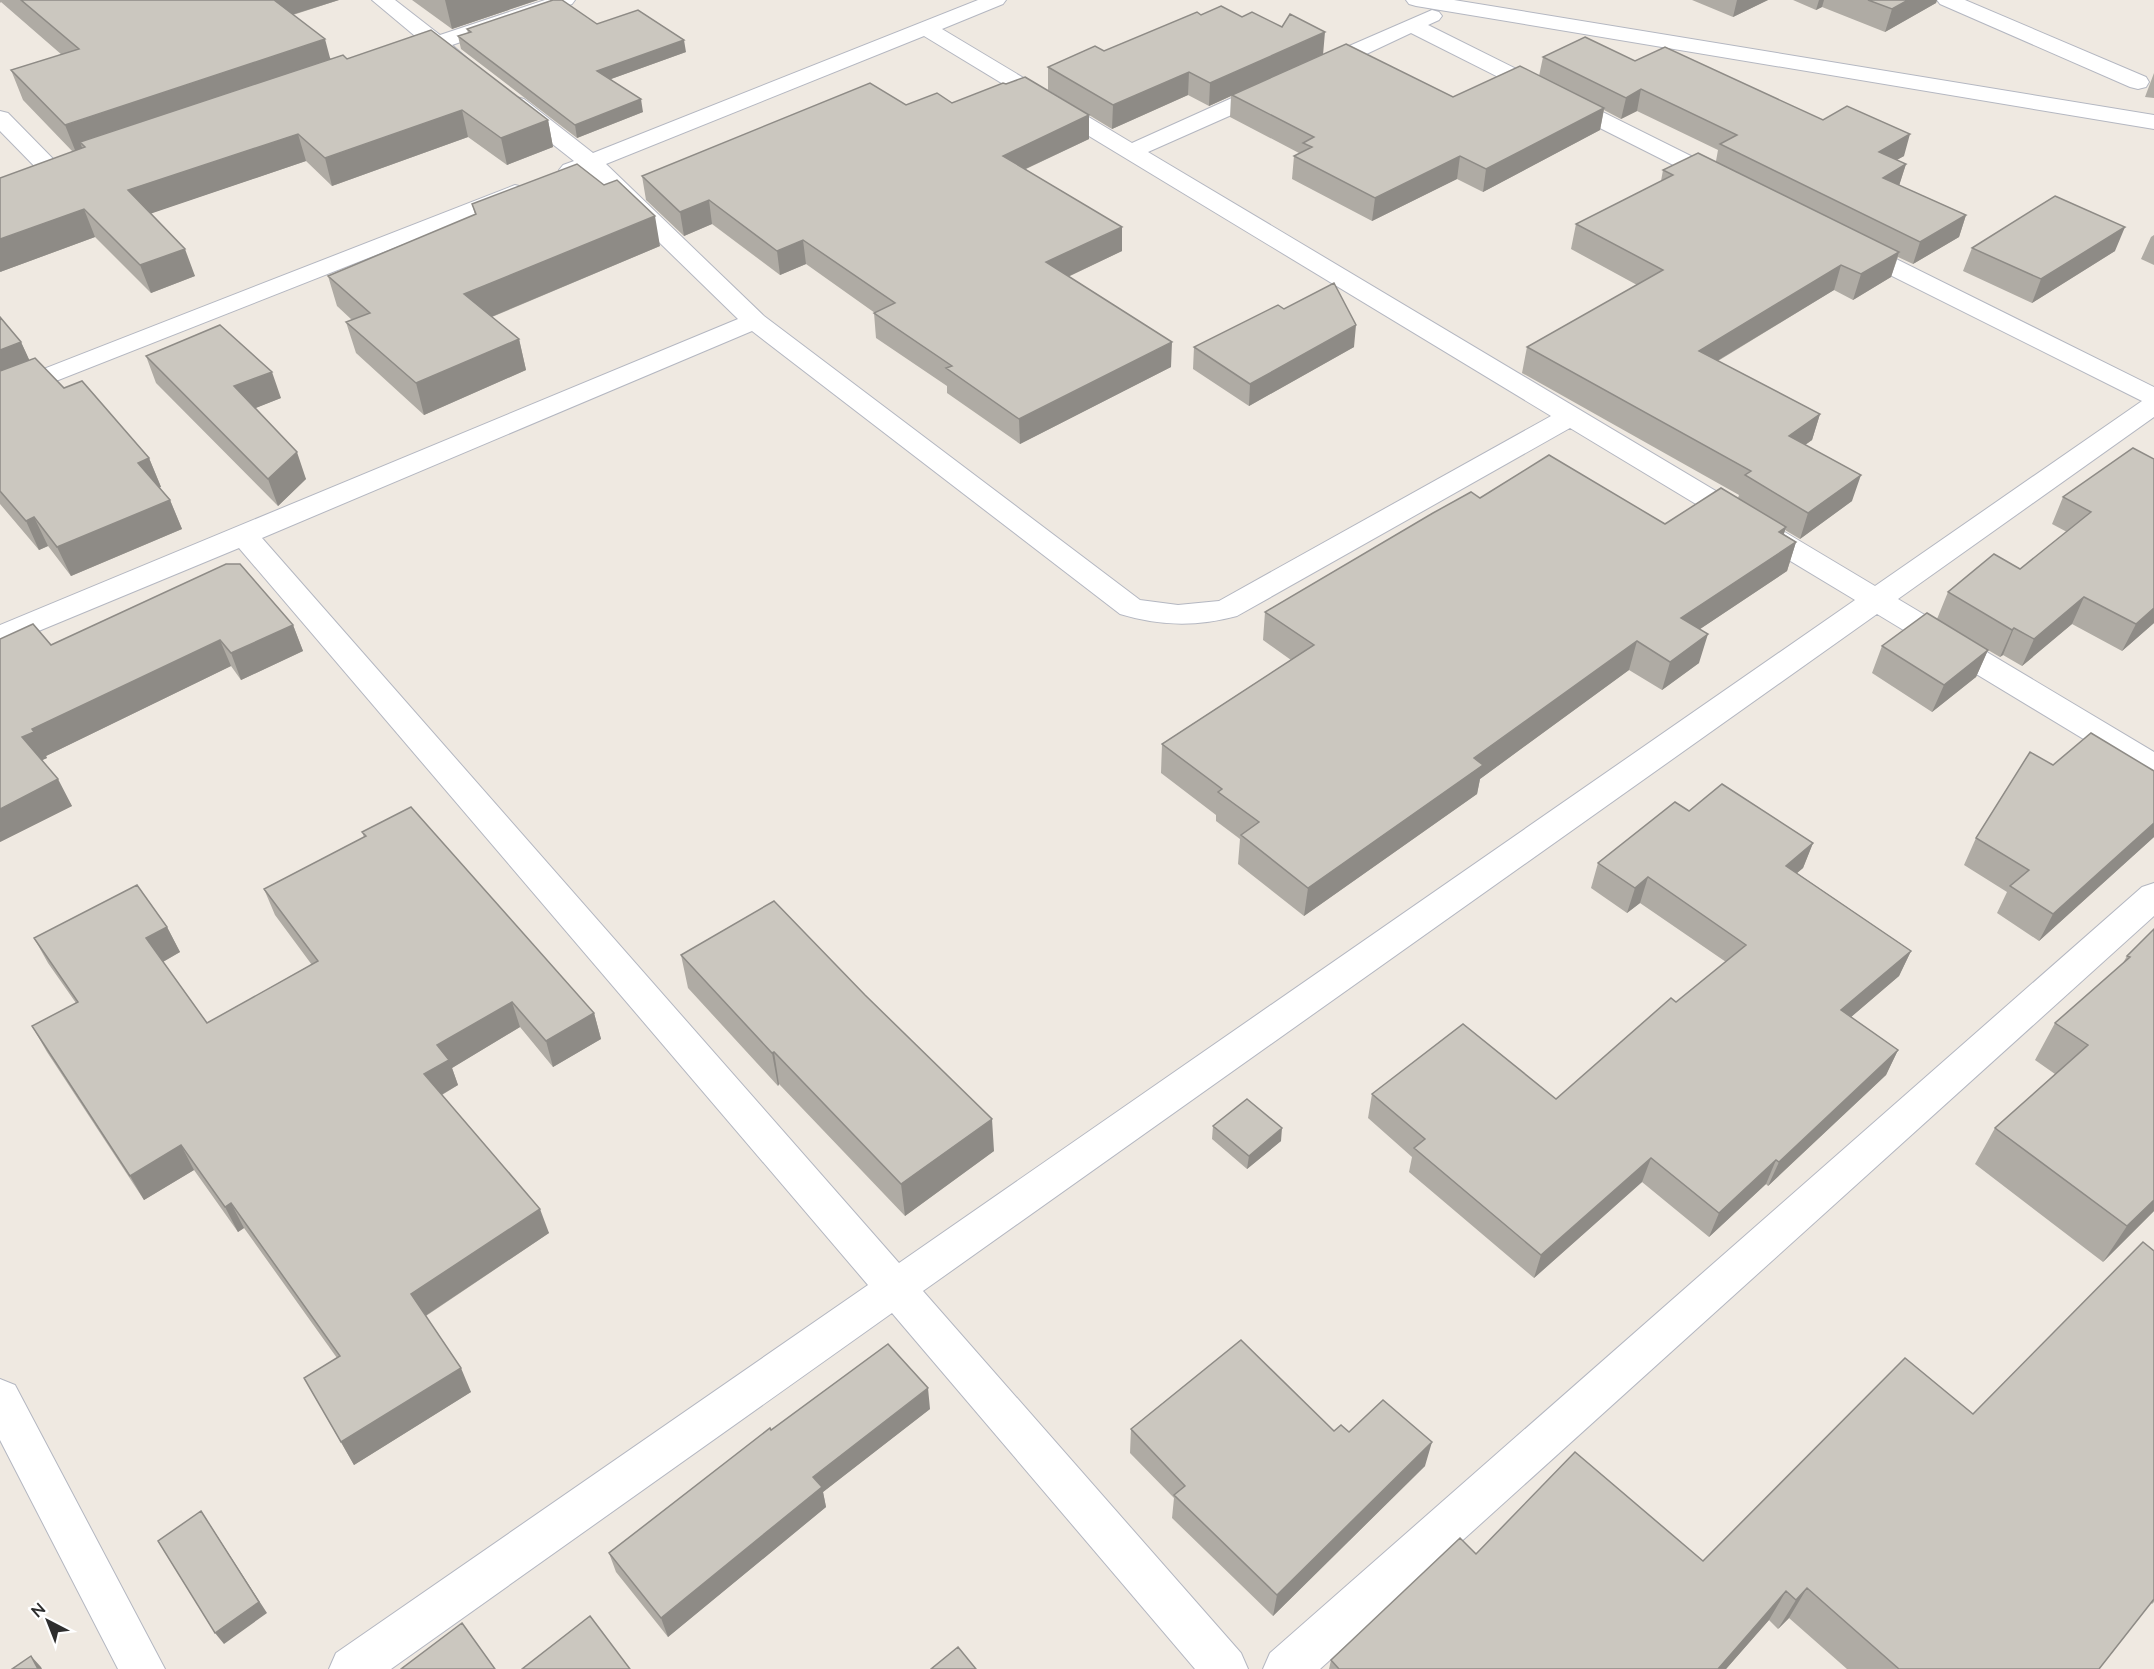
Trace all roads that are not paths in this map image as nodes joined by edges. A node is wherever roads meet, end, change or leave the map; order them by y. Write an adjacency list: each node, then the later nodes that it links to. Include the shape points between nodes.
1 (382, 0): 11 (street)
2 (565, 0): 11 (street)
3 (996, 0): 10 (street)
4 (1416, 0): 7 (street)
5 (1551, 0): 8 (street)
6 (1947, 0): 15 (street)
7 (1450, 6): 8 (street); 9 (street)
8 (1542, 21): 17 (street)
9 (1413, 26): 20 (street); 23 (street)
10 (925, 28): 20 (street); 21 (street)
11 (437, 43): 12 (street); 14 (street)
12 (404, 54)
13 (2154, 65): 15 (street)
14 (473, 71)
15 (2138, 82): 17 (street)
16 (500, 92): 21 (street)
17 (2113, 115): 19 (street)
18 (0, 118): 22 (street, via 43,176)
19 (2154, 122)
20 (1130, 152): 29 (street)
21 (590, 162): 25 (street); 26 (street)
22 (76, 165)
23 (1741, 190)
24 (1836, 238): 27 (street)
25 (755, 321): 29 (street, via 1130,607 1155,615 1197,615 1227,609); 30 (street)
26 (0, 395)
27 (2154, 398)
28 (2154, 405): 31 (street)
29 (1571, 416): 31 (street)
30 (244, 536): 32 (street); 35 (street)
31 (1876, 600): 33 (street); 35 (street)
32 (0, 638)
33 (2154, 766)
34 (2154, 896): 40 (street)
35 (895, 1288): 38 (street); 39 (street)
36 (0, 1398): 37 (street)
37 (142, 1669)
38 (352, 1669)
39 (1225, 1669)
40 (1286, 1669)

